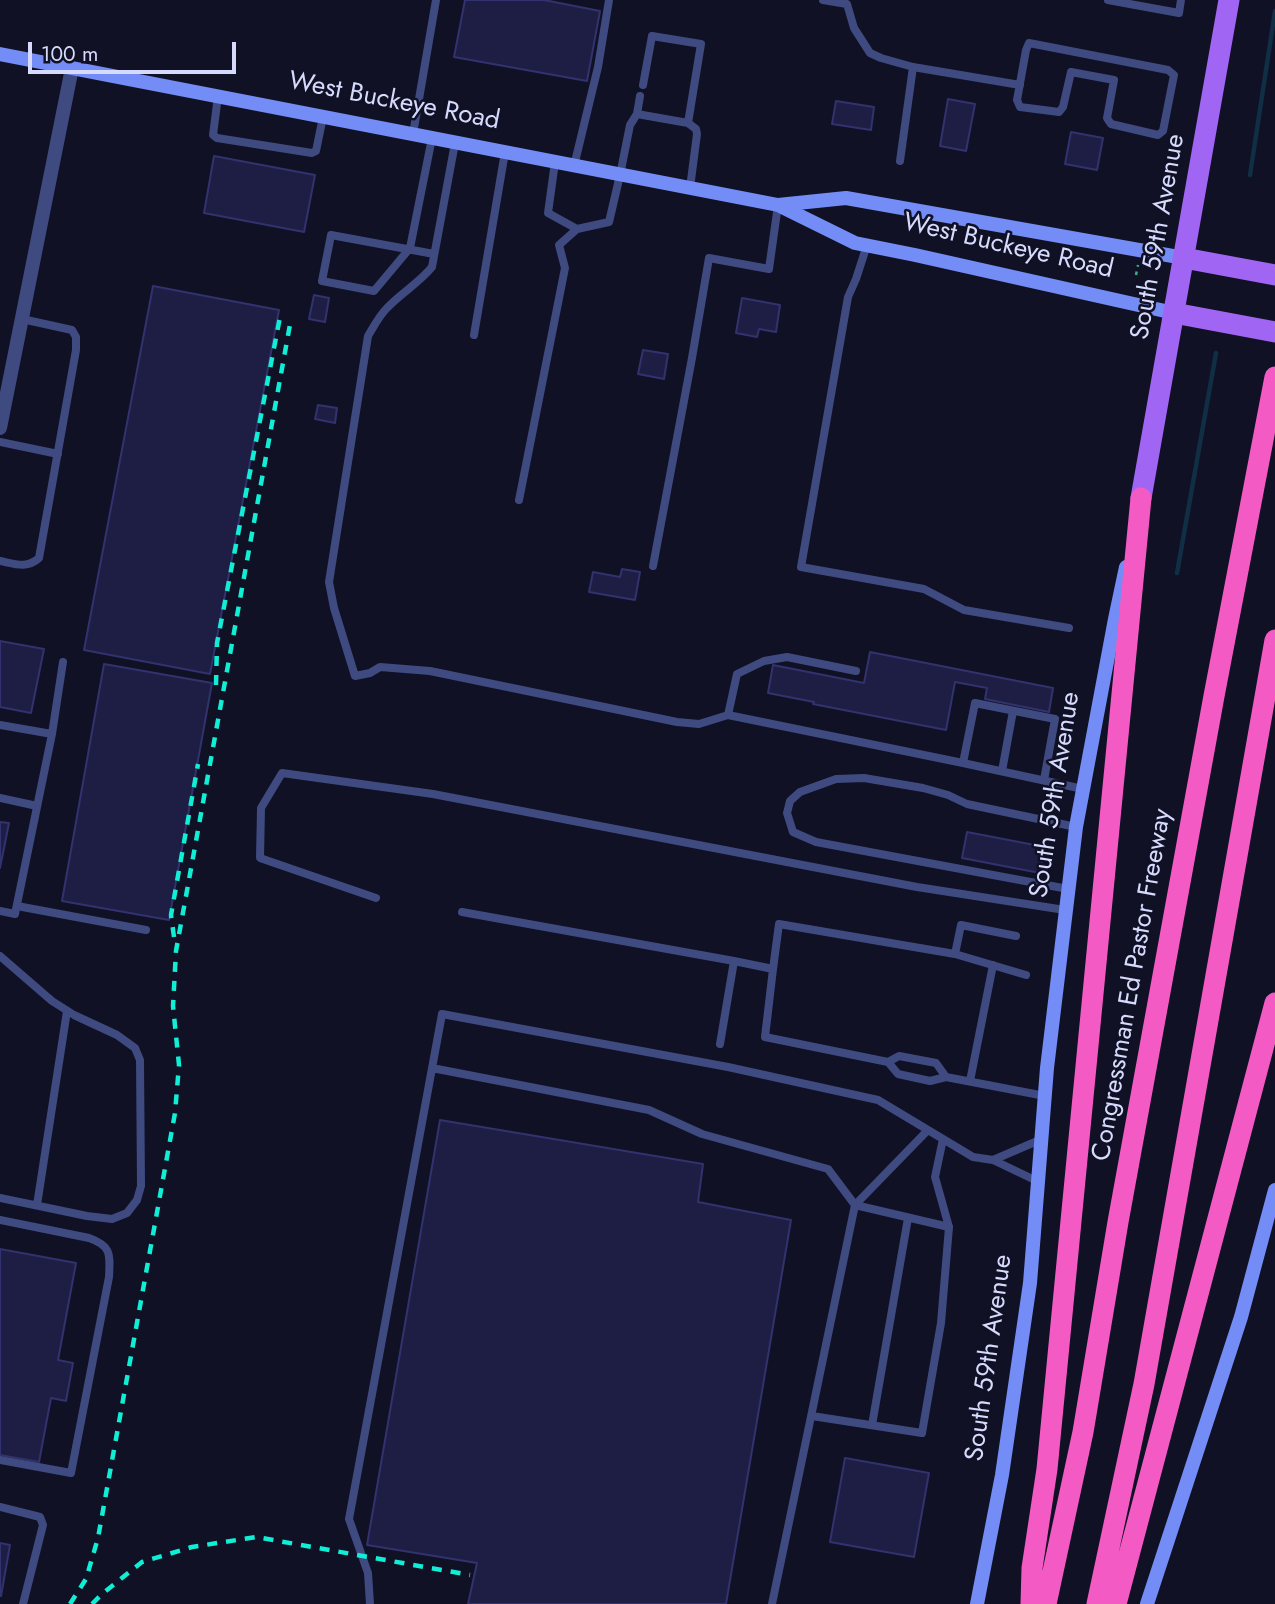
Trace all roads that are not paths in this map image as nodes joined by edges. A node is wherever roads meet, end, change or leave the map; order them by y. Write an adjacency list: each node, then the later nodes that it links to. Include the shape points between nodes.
1 (436, 0): 17 (lane)
2 (609, 0): 23 (lane)
3 (823, 0): 8 (lane, via 847,5 854,28 870,53)
4 (1108, 0): 5 (lane, via 1179,13)
5 (1181, 0)
6 (1228, 0): 31 (main road, South 59th Avenue)
7 (0, 54): 9 (main road, West Buckeye Road)
8 (913, 67): 11 (lane); 21 (lane)
9 (72, 68): 12 (main road, West Buckeye Road); 34 (street)
10 (643, 85): 16 (lane, via 652,36 701,44)
11 (1020, 85): 11 (lane, via 1020,107 1059,112 1072,72 1114,80 1107,118 1111,124 1158,135 1163,131 1174,75 1168,70 1029,43)
12 (218, 96): 15 (main road, West Buckeye Road); 15 (lane, via 213,135 217,138 312,153)
13 (640, 96): 14 (lane)
14 (637, 114): 16 (lane); 24 (lane, via 629,125)
15 (323, 117): 17 (main road, West Buckeye Road)
16 (688, 123): 25 (lane, via 697,134)
17 (413, 134): 18 (main road, West Buckeye Road)
18 (432, 138): 19 (main road, West Buckeye Road); 29 (lane)
19 (455, 143): 20 (main road, West Buckeye Road); 30 (lane)
20 (505, 152): 22 (main road, West Buckeye Road); 36 (lane)
21 (900, 161)
22 (555, 162): 23 (main road, West Buckeye Road); 27 (lane, via 548,213)
23 (574, 166): 24 (main road, West Buckeye Road)
24 (620, 175): 25 (main road, West Buckeye Road); 27 (lane, via 609,222)
25 (690, 188): 26 (main road, West Buckeye Road)
26 (778, 205): 28 (main road, West Buckeye Road); 31 (main road, West Buckeye Road, via 846,198); 45 (lane, via 769,269 709,258)
27 (577, 229): 43 (lane, via 559,245 565,268)
28 (867, 245): 33 (main road, West Buckeye Road); 46 (lane, via 848,297 801,568 924,589 964,610)
29 (410, 248): 29 (lane, via 331,234 322,281 374,292); 30 (lane)
30 (435, 254): 51 (lane, via 432,267 388,307 368,336 329,582 355,676 380,667 430,671 677,722 699,724)
31 (1184, 258): 32 (main road, West Buckeye Road); 33 (main road, South 59th Avenue)
32 (1275, 275)
33 (1174, 313): 35 (main road, West Buckeye Road); 42 (main road, South 59th Avenue)
34 (22, 319): 38 (street); 41 (lane, via 72,330 76,337)
35 (1275, 332)
36 (474, 335)
37 (1275, 377): 104 (highway, Congressman Ed Pastor Freeway, via 1083,1432)
38 (2, 408): 39 (street)
39 (0, 428)
40 (0, 442): 41 (lane)
41 (58, 454): 44 (lane, via 39,558 25,566)
42 (1141, 498): 57 (main road, South 59th Avenue); 103 (highway)
43 (519, 500)
44 (0, 561)
45 (653, 566)
46 (1069, 628)
47 (1275, 640): 105 (highway, via 1144,1384)
48 (63, 662): 53 (lane)
49 (856, 671): 51 (lane, via 787,657 764,662 737,674)
50 (1013, 711): 54 (lane, via 975,702); 55 (lane); 56 (lane, via 1055,719)
51 (728, 715): 54 (lane)
52 (0, 724): 53 (lane)
53 (51, 734): 59 (lane)
54 (963, 762): 55 (lane)
55 (1002, 771): 56 (lane)
56 (1044, 780): 57 (lane)
57 (1083, 789): 60 (main road, South 59th Avenue)
58 (0, 798): 59 (lane)
59 (37, 806): 63 (lane)
60 (1076, 827): 61 (main road, South 59th Avenue); 61 (lane, via 967,804 923,788 864,778 836,779 800,792 790,801 787,813 793,832 816,842)
61 (1068, 889): 64 (main road, South 59th Avenue)
62 (376, 898): 64 (lane, via 260,858 261,808 282,773 433,794 917,887)
63 (17, 906): 65 (lane, via 15,914); 67 (lane)
64 (1065, 910): 82 (main road, South 59th Avenue)
65 (0, 911)
66 (462, 912): 71 (lane)
67 (146, 930)
68 (1016, 936): 69 (lane, via 961,925)
69 (955, 954): 72 (lane); 73 (lane, via 779,924)
70 (0, 956): 76 (lane)
71 (734, 961): 73 (lane); 77 (lane)
72 (993, 965): 74 (lane); 81 (lane)
73 (773, 969): 78 (lane, via 765,1037)
74 (1026, 975)
75 (1275, 1003): 106 (highway)
76 (67, 1010): 90 (lane); 90 (lane, via 135,1048 140,1060 141,1186 127,1213 112,1219)
77 (720, 1044)
78 (888, 1062): 80 (lane, via 898,1074 930,1080); 80 (lane, via 899,1056 936,1063)
79 (432, 1069): 83 (lane, via 442,1014 878,1100); 91 (lane, via 649,1110 702,1134 828,1169); 100 (lane, via 349,1519 368,1573)
80 (946, 1077): 81 (lane)
81 (970, 1081): 82 (lane)
82 (1045, 1096): 85 (main road, South 59th Avenue)
83 (928, 1130): 84 (lane); 91 (lane)
84 (943, 1139): 86 (lane, via 972,1157); 94 (lane, via 935,1177)
85 (1042, 1139): 86 (lane); 87 (main road, South 59th Avenue)
86 (993, 1160): 87 (lane)
87 (1039, 1182): 102 (main road, South 59th Avenue, via 1015,1396)
88 (1275, 1190): 107 (main road, via 1241,1317)
89 (0, 1198): 90 (lane)
90 (37, 1205)
91 (855, 1205): 92 (lane); 95 (lane)
92 (908, 1218): 94 (lane); 96 (lane)
93 (0, 1220): 97 (lane, via 89,1238 106,1246 110,1259 71,1473)
94 (949, 1227): 96 (lane, via 941,1323 922,1433)
95 (811, 1416): 96 (lane); 101 (lane)
96 (872, 1425)
97 (0, 1460)
98 (0, 1507): 99 (lane, via 40,1517 43,1525)
99 (23, 1604)
100 (370, 1604)
101 (772, 1604)
102 (977, 1604)
103 (1031, 1604)
104 (1046, 1604)
105 (1097, 1604)
106 (1116, 1604)
107 (1147, 1604)

